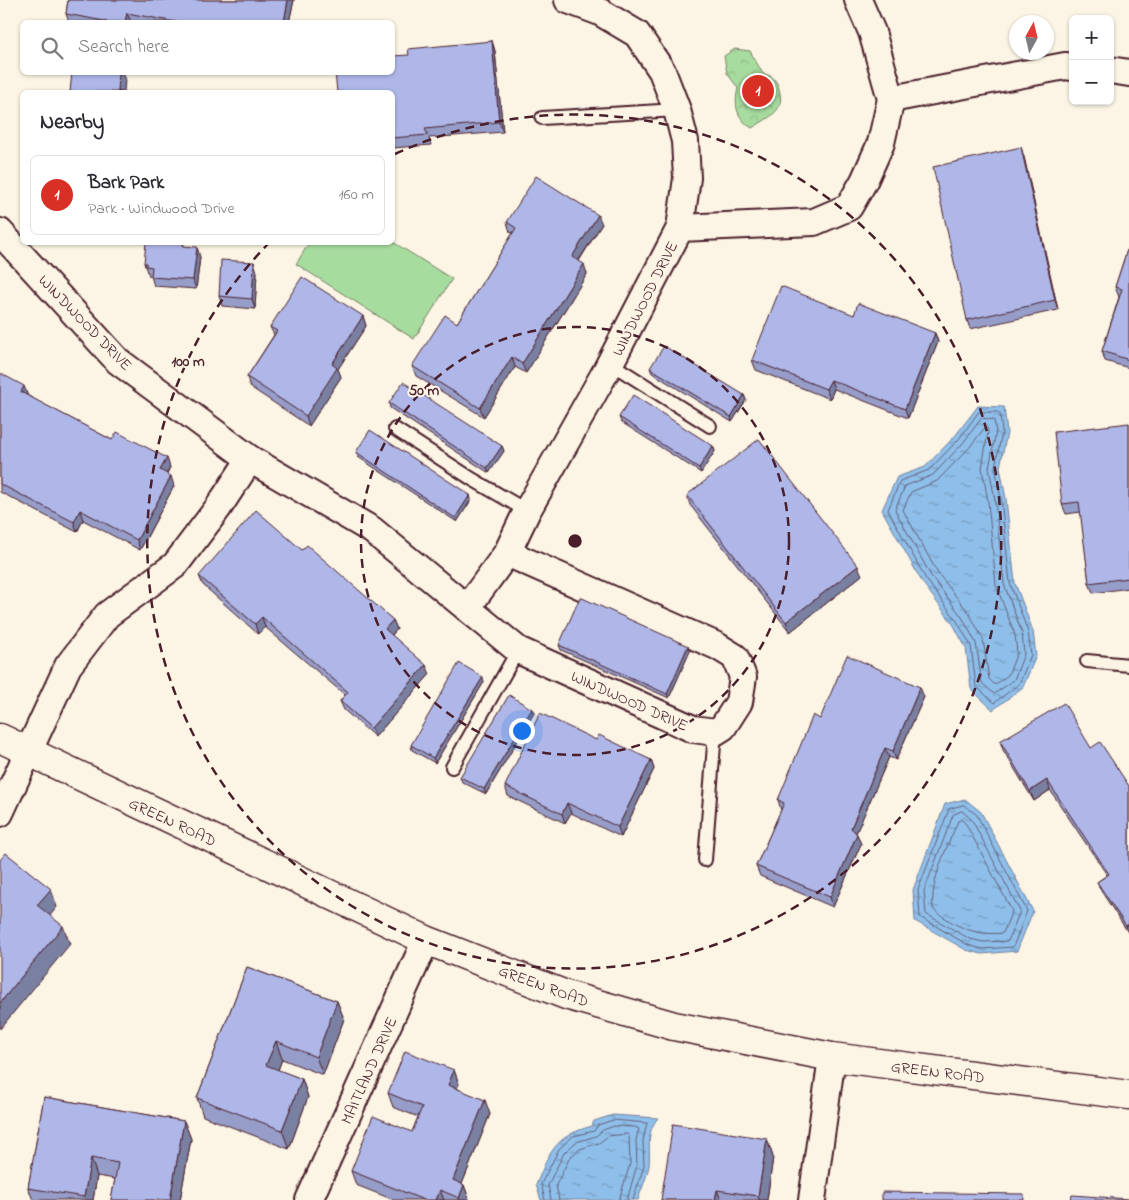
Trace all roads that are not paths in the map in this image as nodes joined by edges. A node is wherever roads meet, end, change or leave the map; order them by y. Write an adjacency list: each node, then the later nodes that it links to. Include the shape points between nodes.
1 (568, 0): 7 (street, WINDWOOD DRIVE, via 600,12 637,34 662,71)
2 (858, 0): 6 (street, WINDWOOD DRIVE, via 872,32)
3 (1069, 66): 6 (street)
4 (1114, 71): 5 (street)
5 (1129, 73)
6 (891, 98): 9 (street, WINDWOOD DRIVE, via 881,143 849,207 814,222)
7 (677, 110): 8 (lane); 9 (street, WINDWOOD DRIVE, via 685,141 687,178)
8 (542, 118)
9 (680, 228): 11 (street, WINDWOOD DRIVE)
10 (0, 232): 14 (street, WINDWOOD DRIVE, via 118,361)
11 (610, 363): 12 (lane); 15 (street, WINDWOOD DRIVE)
12 (710, 426)
13 (394, 429): 15 (lane)
14 (250, 459): 17 (street, WINDWOOD DRIVE, via 372,530); 23 (street, via 218,508 174,565 108,615 68,666)
15 (527, 511): 16 (street, WINDWOOD DRIVE)
16 (507, 553): 17 (street, WINDWOOD DRIVE); 21 (street, via 735,657 743,677 739,702 723,727)
17 (467, 608): 18 (street, WINDWOOD DRIVE)
18 (518, 650): 21 (street, WINDWOOD DRIVE, via 693,729); 24 (lane)
19 (1087, 661): 20 (lane)
20 (1129, 665)
21 (715, 732): 26 (lane)
22 (0, 738): 23 (street, GREEN ROAD)
23 (28, 753): 25 (street); 27 (street, GREEN ROAD)
24 (452, 767)
25 (0, 813)
26 (705, 860)
27 (426, 940): 28 (street, GREEN ROAD, via 584,1000 674,1026); 30 (street, MAITLAND DRIVE)
28 (832, 1057): 29 (street, GREEN ROAD); 31 (street)
29 (1129, 1095)
30 (309, 1200)
31 (812, 1200)

